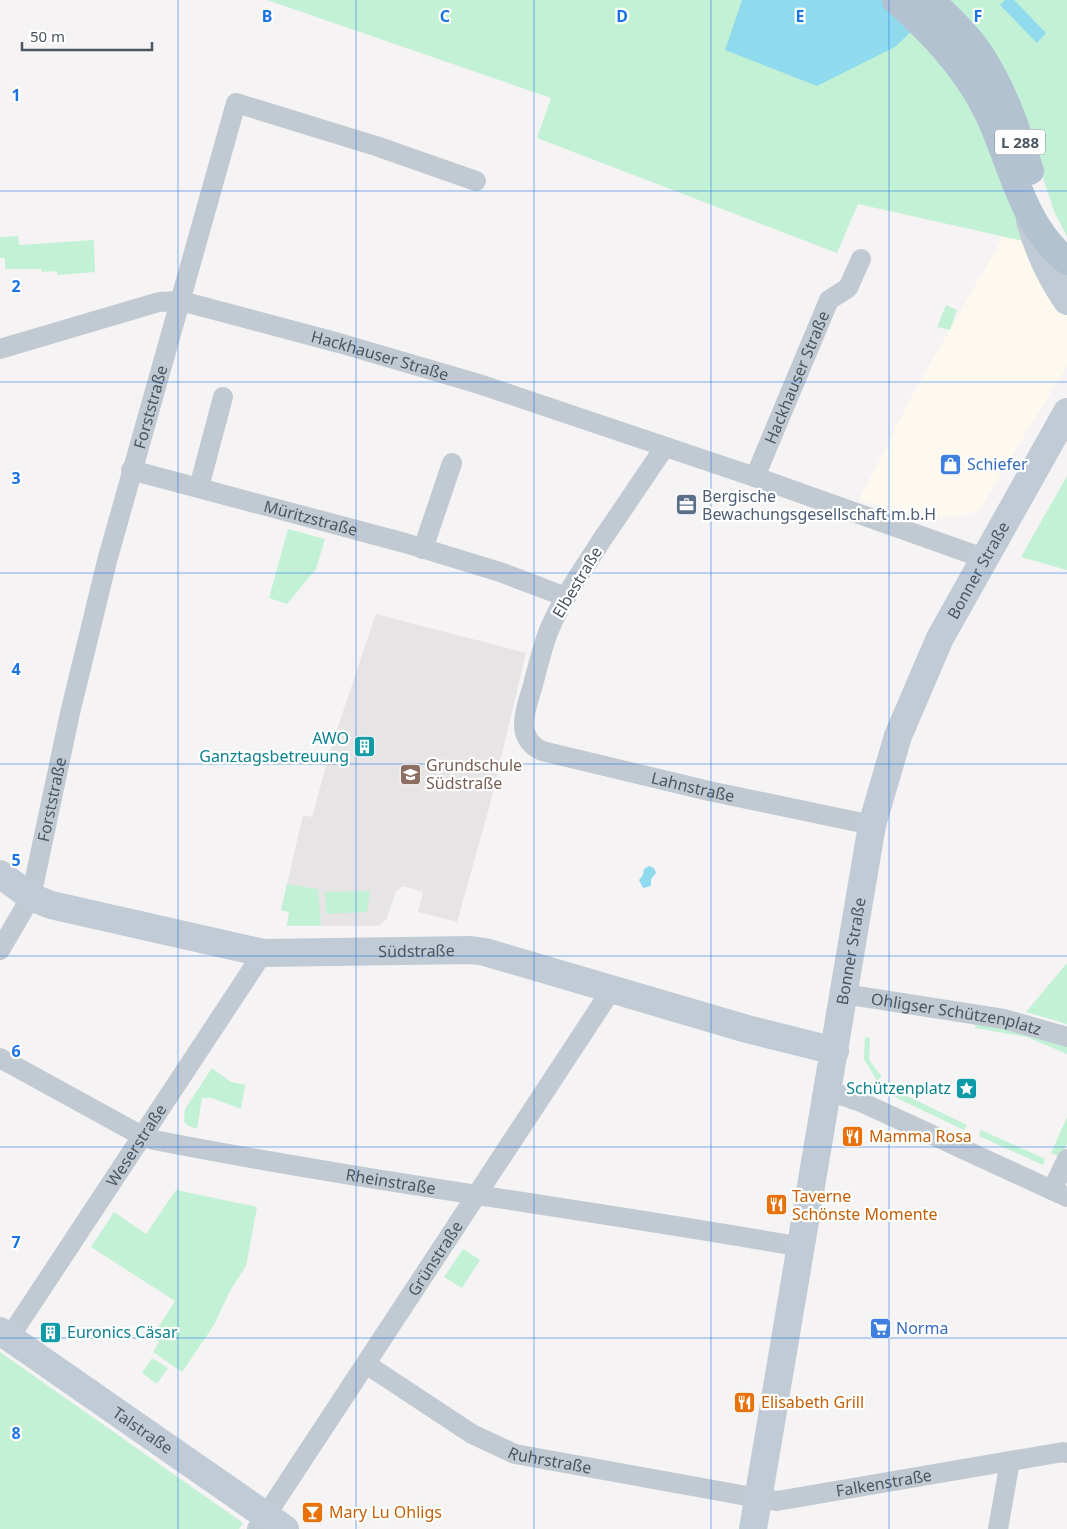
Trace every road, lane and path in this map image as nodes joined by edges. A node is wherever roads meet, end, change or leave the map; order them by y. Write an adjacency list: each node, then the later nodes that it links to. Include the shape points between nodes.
1 (896, 0): 3 (main road, L 288)
2 (930, 0): 3 (main road, L 288)
3 (955, 41): 5 (main road, L 288, via 966,74 988,114); 7 (main road, L 288, via 986,62 1008,106 1045,212)
4 (476, 181): 8 (street, Forststraße, via 236,103)
5 (1026, 205): 7 (main road, L 288, via 1047,243); 9 (main road, L 288, via 1036,243)
6 (861, 259): 16 (street, Hackhauser Straße, via 848,288 829,300)
7 (1067, 259)
8 (181, 301): 10 (street, Hackhauser Straße, via 159,302); 13 (street, Hackhauser Straße, via 479,384); 15 (street, Forststraße)
9 (1067, 301)
10 (0, 348)
11 (223, 397): 17 (street)
12 (1067, 412): 19 (main road, Bonner Straße)
13 (665, 446): 16 (street, Hackhauser Straße); 20 (street, Elbestraße)
14 (452, 462): 18 (street)
15 (132, 470): 17 (street, Müritzstraße); 24 (street, Forststraße, via 72,707)
16 (755, 477): 19 (street, Hackhauser Straße)
17 (199, 487): 18 (street, Müritzstraße)
18 (423, 549): 20 (street, Müritzstraße)
19 (986, 559): 22 (main road, Bonner Straße, via 940,638 898,736)
20 (566, 596): 21 (street, Elbestraße, via 542,649 525,710)
21 (524, 732): 22 (street, Lahnstraße, via 532,745 542,751)
22 (872, 825): 28 (main road, Bonner Straße)
23 (0, 874): 24 (main road, Südstraße)
24 (31, 897): 25 (street, Forststraße); 26 (main road, Südstraße, via 51,905)
25 (0, 950)
26 (263, 953): 27 (main road, Südstraße, via 471,950); 33 (street, Weserstraße)
27 (612, 989): 30 (main road, Südstraße); 36 (street, Grünstraße)
28 (844, 994): 29 (street, Ohligser Schützenplatz, via 1004,1019); 30 (main road, Bonner Straße)
29 (1067, 1037)
30 (835, 1051): 32 (main road, Bonner Straße)
31 (0, 1058): 33 (street, Rheinstraße)
32 (828, 1091): 35 (street, via 861,1102); 37 (main road, Bonner Straße)
33 (142, 1136): 36 (street, Rheinstraße, via 266,1162); 38 (street, Weserstraße)
34 (1067, 1158): 35 (street)
35 (1060, 1193)
36 (479, 1194): 37 (street, Rheinstraße); 39 (street, Grünstraße)
37 (802, 1248): 42 (main road, Bonner Straße)
38 (5, 1334): 43 (main road, Talstraße)
39 (366, 1364): 42 (street, Ruhrstraße, via 472,1434 510,1452); 43 (street, Grünstraße)
40 (1066, 1448): 41 (street, Falkenstraße)
41 (1010, 1461): 42 (street, Falkenstraße, via 777,1501); 45 (street)
42 (758, 1498): 44 (main road, Bonner Straße)
43 (270, 1525)
44 (753, 1529)
45 (998, 1529)

